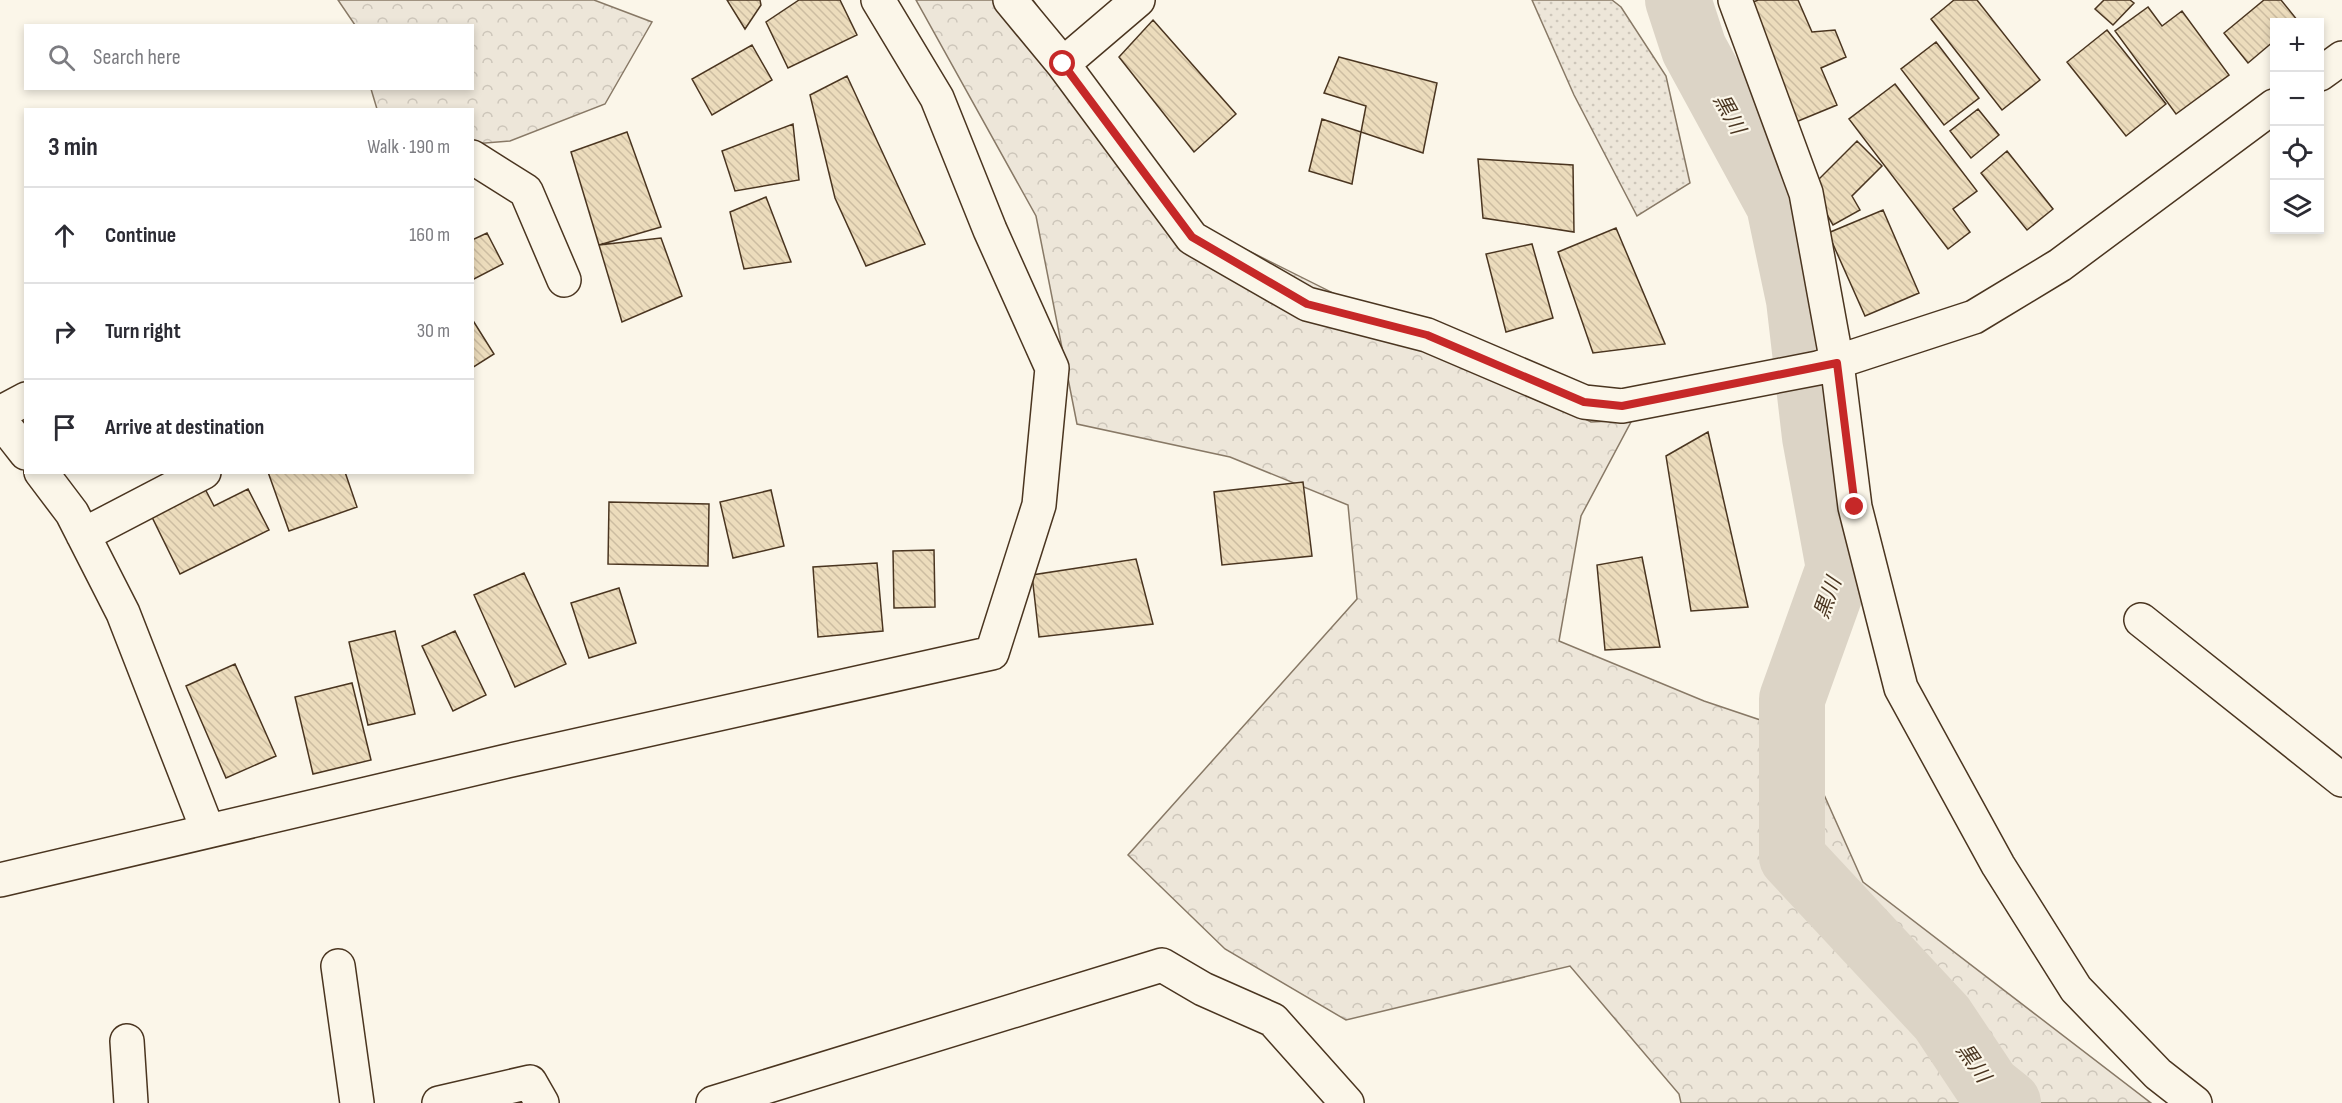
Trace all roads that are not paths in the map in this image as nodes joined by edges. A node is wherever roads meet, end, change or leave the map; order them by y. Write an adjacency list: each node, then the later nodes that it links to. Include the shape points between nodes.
1 (878, 0): 21 (street, via 937,98 1052,368 1039,505 992,653 507,760)
2 (1010, 0): 6 (street)
3 (1138, 0): 6 (street)
4 (1735, 0): 11 (street, via 1806,193)
5 (2342, 58): 7 (street)
6 (1063, 64): 11 (street, via 1192,237 1307,304 1427,335 1584,402 1622,406)
7 (2322, 72)
8 (2270, 109): 11 (street, via 2060,265 1974,316)
9 (474, 158): 10 (street, via 526,191)
10 (564, 280)
11 (1827, 365): 32 (street, via 1855,507 1901,688 1998,865 2076,989 2158,1074)
12 (24, 400): 13 (street)
13 (0, 413)
14 (0, 420): 15 (street)
15 (24, 450)
16 (43, 474): 18 (street, via 72,513)
17 (200, 474): 18 (street)
18 (82, 535): 21 (street, via 123,613)
19 (2141, 620): 20 (street)
20 (2342, 780)
21 (208, 831): 22 (street)
22 (0, 880)
23 (338, 966): 27 (street)
24 (127, 1041): 26 (street)
25 (760, 1096): 30 (street); 31 (street, via 1162,965 1203,989 1273,1020)
26 (131, 1103)
27 (357, 1103)
28 (439, 1103): 29 (street, via 530,1082)
29 (542, 1103)
30 (713, 1103)
31 (1347, 1103)
32 (2195, 1103)

